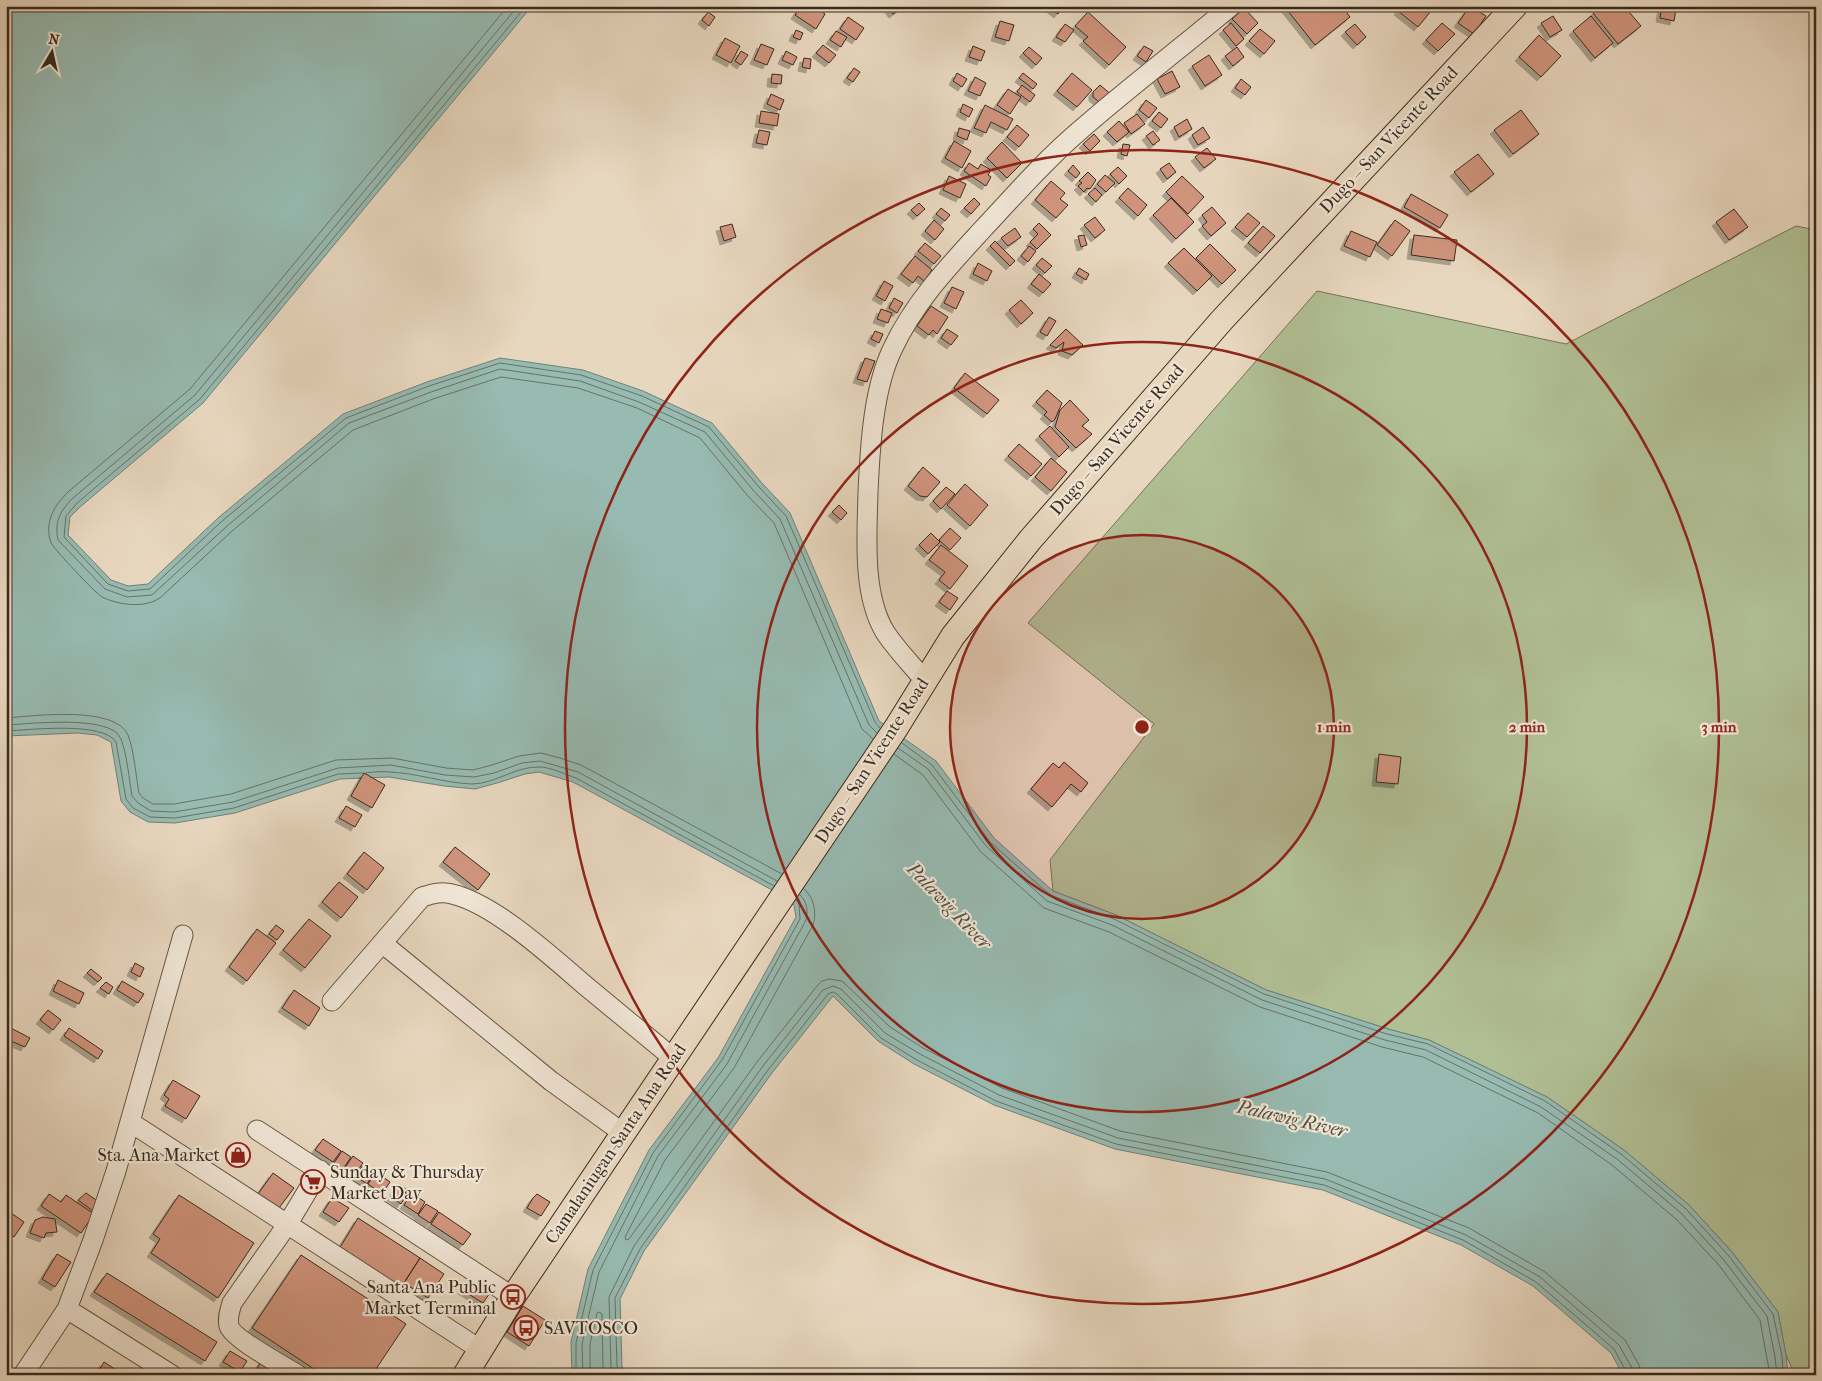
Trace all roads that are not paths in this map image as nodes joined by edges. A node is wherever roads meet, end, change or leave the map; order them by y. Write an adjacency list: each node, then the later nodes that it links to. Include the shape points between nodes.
1 (1231, 6): 3 (street, via 1077,132 1039,169 946,269 915,309 892,349 878,393 870,463 869,574 873,607 886,632)
2 (1515, 6): 3 (main road, Dugo – San Vicente Road, via 1222,320 1030,540 953,636)
3 (925, 681): 4 (main road, Dugo – San Vicente Road)
4 (769, 914): 8 (main road, Camalaniugan-Santa Ana Road)
5 (183, 935): 9 (street)
6 (382, 944): 7 (street); 8 (street, via 422,897 436,893 452,894 477,904 506,922); 11 (street, via 551,1082)
7 (332, 1002)
8 (673, 1058): 11 (main road, Camalaniugan-Santa Ana Road)
9 (130, 1122): 13 (street); 15 (street, via 93,1240)
10 (257, 1130): 12 (street)
11 (623, 1133): 14 (main road, Camalaniugan-Santa Ana Road)
12 (320, 1170): 13 (street); 14 (street)
13 (287, 1225): 16 (street); 19 (street, via 232,1303 228,1316 229,1327 238,1338)
14 (513, 1297): 16 (main road, Camalaniugan-Santa Ana Road)
15 (67, 1309): 17 (street); 18 (street)
16 (480, 1350): 20 (main road, Camalaniugan-Santa Ana Road)
17 (22, 1375)
18 (172, 1375)
19 (298, 1375)
20 (464, 1375)

